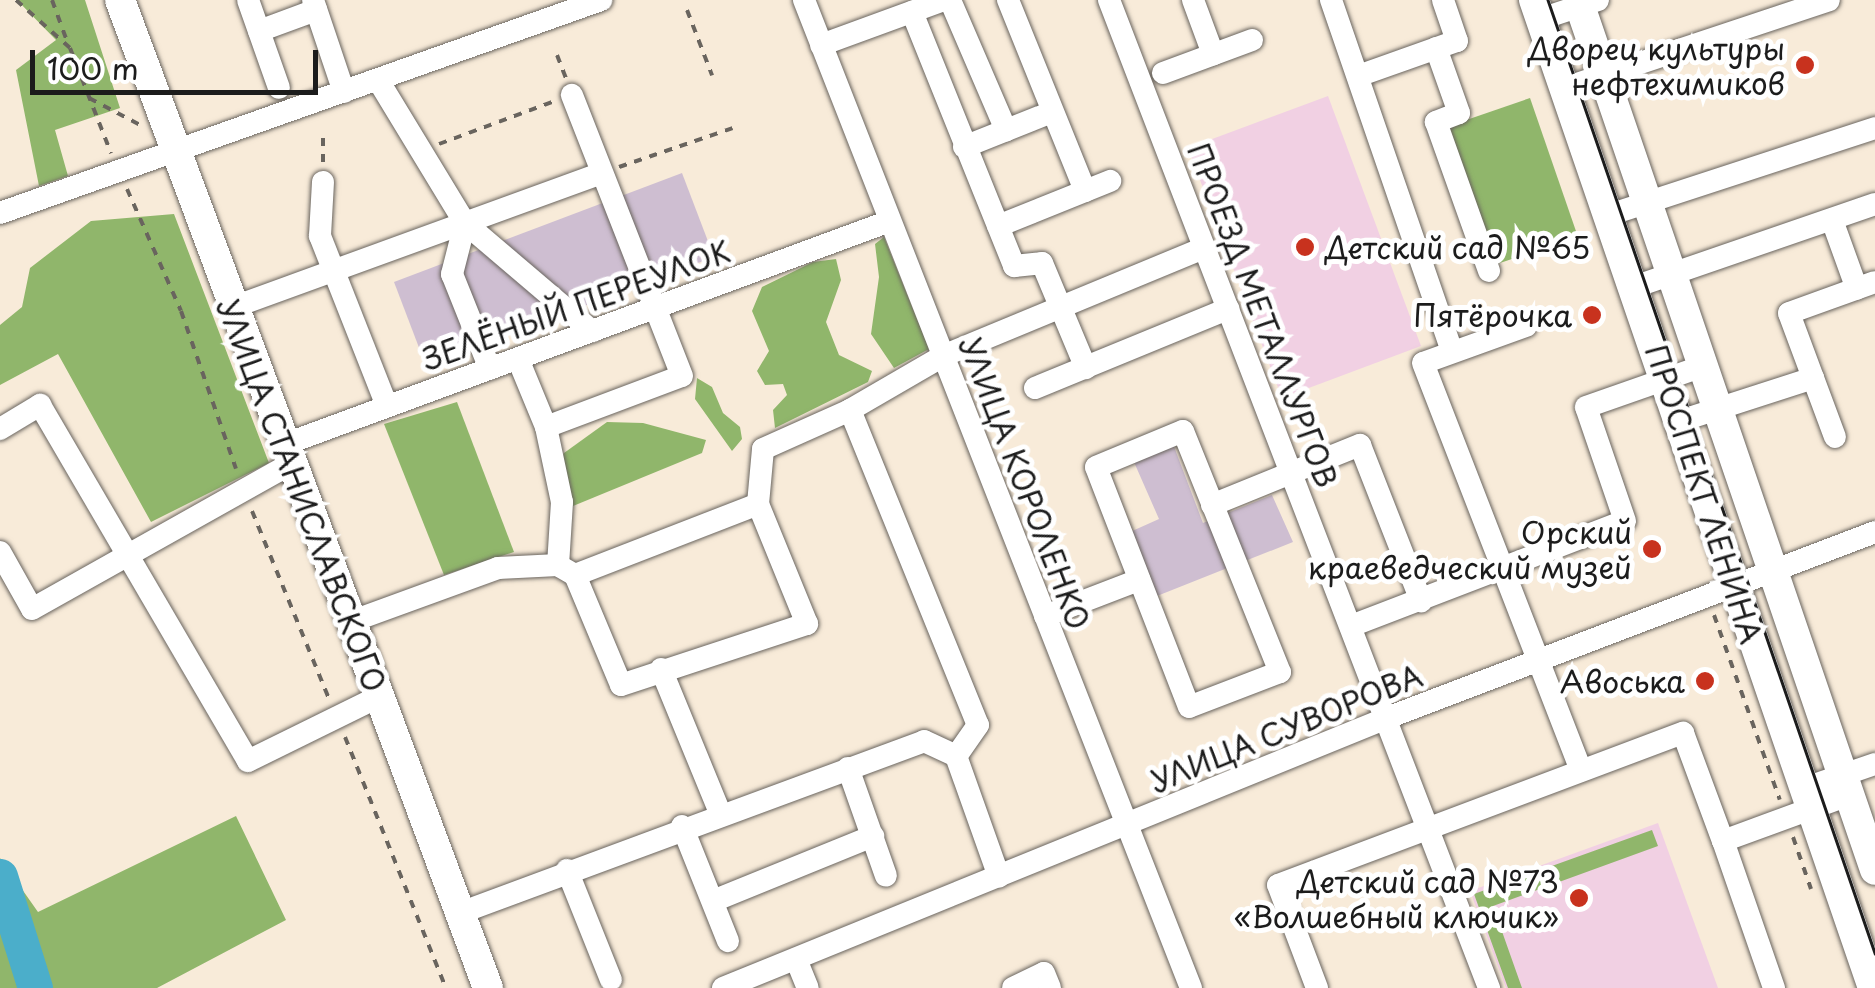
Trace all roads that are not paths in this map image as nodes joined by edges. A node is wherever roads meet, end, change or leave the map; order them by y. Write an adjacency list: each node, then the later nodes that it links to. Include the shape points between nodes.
1 (120, 0): 33 (main road, УЛИЦА СТАНИСЛАВСКОГО)
2 (248, 0): 16 (street)
3 (601, 0): 24 (street)
4 (804, 0): 18 (street, УЛИЦА КОРОЛЕНКО)
5 (947, 0): 15 (street); 31 (street)
6 (1008, 0): 29 (street)
7 (1109, 0): 46 (street, ПРОЕЗД МЕТАЛЛУРГОВ)
8 (1194, 0): 20 (street)
9 (1331, 0): 23 (street)
10 (1442, 0): 19 (street, via 1457,41)
11 (1829, 0): 22 (street)
12 (1585, 2): 14 (street); 22 (main road, ПРОСПЕКТ ЛЕНИНА)
13 (314, 5): 16 (street); 27 (street)
14 (1538, 10): 26 (main road, ПРОСПЕКТ ЛЕНИНА)
15 (912, 12): 18 (street); 32 (street)
16 (259, 31): 25 (street)
17 (1252, 40): 20 (street)
18 (822, 45): 43 (street, УЛИЦА КОРОЛЕНКО)
19 (1436, 48): 23 (street); 48 (street, via 1459,113 1436,122)
20 (1213, 54): 21 (street)
21 (1162, 73)
22 (1604, 74): 26 (street); 38 (main road, ПРОСПЕКТ ЛЕНИНА)
23 (1358, 76): 58 (street)
24 (378, 80): 27 (street); 44 (street)
25 (279, 88)
26 (1565, 88): 41 (main road, ПРОСПЕКТ ЛЕНИНА)
27 (344, 92): 33 (street)
28 (572, 95): 34 (street)
29 (1052, 112): 31 (street); 37 (street)
30 (1875, 128): 38 (street)
31 (1006, 130): 32 (street)
32 (964, 147): 45 (street)
33 (174, 156): 40 (street); 53 (main road, УЛИЦА СТАНИСЛАВСКОГО)
34 (602, 173): 44 (street); 54 (street)
35 (1110, 181): 37 (street)
36 (322, 182): 47 (street, via 320,236)
37 (1085, 191): 45 (street)
38 (1647, 202): 41 (street); 49 (main road, ПРОСПЕКТ ЛЕНИНА)
39 (1875, 204): 42 (street)
40 (0, 213)
41 (1609, 215): 51 (main road, ПРОСПЕКТ ЛЕНИНА)
42 (1832, 220): 49 (street); 50 (street)
43 (890, 221): 54 (street, ЗЕЛЁНЫЙ ПЕРЕУЛОК); 59 (street, УЛИЦА КОРОЛЕНКО)
44 (465, 223): 47 (street); 57 (street); 63 (street, via 452,274)
45 (998, 226): 52 (street, via 1014,266 1042,262)
46 (1204, 248): 52 (street); 55 (street, ПРОЕЗД МЕТАЛЛУРГОВ)
47 (333, 271): 53 (street); 67 (street)
48 (1488, 271)
49 (1674, 274): 51 (street); 61 (main road, ПРОСПЕКТ ЛЕНИНА)
50 (1866, 285): 64 (street, via 1789,313)
51 (1634, 287): 65 (main road, ПРОСПЕКТ ЛЕНИНА)
52 (1060, 307): 59 (street); 62 (street)
53 (230, 308): 74 (main road, УЛИЦА СТАНИСЛАВСКОГО)
54 (656, 308): 57 (street, ЗЕЛЁНЫЙ ПЕРЕУЛОК); 71 (street, via 682,376)
55 (1228, 310): 62 (street); 75 (street, ПРОЕЗД МЕТАЛЛУРГОВ)
56 (1526, 326): 58 (street)
57 (592, 331): 60 (street, ЗЕЛЁНЫЙ ПЕРЕУЛОК)
58 (1452, 352): 81 (street, via 1423,363)
59 (943, 356): 69 (street); 87 (street, УЛИЦА КОРОЛЕНКО)
60 (518, 358): 63 (street, ЗЕЛЁНЫЙ ПЕРЕУЛОК); 71 (street)
61 (1703, 366): 65 (street); 68 (main road, ПРОСПЕКТ ЛЕНИНА)
62 (1086, 368): 66 (street)
63 (490, 369): 67 (street, ЗЕЛЁНЫЙ ПЕРЕУЛОК)
64 (1814, 378): 68 (street); 73 (street)
65 (1666, 379): 70 (main road, ПРОСПЕКТ ЛЕНИНА); 81 (street, via 1586,406 1624,521)
66 (1035, 388)
67 (388, 406): 74 (street, ЗЕЛЁНЫЙ ПЕРЕУЛОК)
68 (1717, 408): 70 (street); 83 (main road, ПРОСПЕКТ ЛЕНИНА)
69 (850, 410): 76 (street, via 763,449); 94 (street, via 978,725)
70 (1680, 421): 85 (main road, ПРОСПЕКТ ЛЕНИНА)
71 (546, 427): 82 (street, via 562,502)
72 (0, 428): 80 (street, via 40,405)
73 (1835, 437)
74 (286, 454): 80 (street, ЗЕЛЁНЫЙ ПЕРЕУЛОК, via 242,488); 88 (main road, УЛИЦА СТАНИСЛАВСКОГО)
75 (1292, 473): 77 (street); 86 (street, via 1360,445); 89 (street, ПРОЕЗД МЕТАЛЛУРГОВ)
76 (758, 504): 82 (street); 91 (street, via 808,624)
77 (1212, 505): 84 (street, via 1183,431 1096,468); 84 (street, via 1280,672 1189,707)
78 (1875, 532): 83 (street, УЛИЦА СУВОРОВА)
79 (0, 552): 80 (street, ЗЕЛЁНЫЙ ПЕРЕУЛОК, via 32,609)
80 (128, 553): 92 (street, via 248,761)
81 (1504, 567): 86 (street); 90 (street)
82 (566, 570): 88 (street, via 498,568); 91 (street, via 621,684)
83 (1772, 572): 85 (street, УЛИЦА СУВОРОВА); 98 (main road, ПРОСПЕКТ ЛЕНИНА)
84 (1139, 580): 87 (street)
85 (1733, 588): 90 (street, УЛИЦА СУВОРОВА); 99 (main road, ПРОСПЕКТ ЛЕНИНА)
86 (1421, 601): 89 (street)
87 (1045, 616): 102 (street, УЛИЦА КОРОЛЕНКО)
88 (350, 622): 92 (main road, УЛИЦА СТАНИСЛАВСКОГО)
89 (1352, 626): 93 (street, ПРОЕЗД МЕТАЛЛУРГОВ)
90 (1541, 660): 93 (street, УЛИЦА СУВОРОВА); 97 (street)
91 (660, 669): 100 (street)
92 (378, 697): 111 (main road, УЛИЦА СТАНИСЛАВСКОГО)
93 (1387, 718): 102 (street, УЛИЦА СУВОРОВА); 103 (street, ПРОЕЗД МЕТАЛЛУРГОВ)
94 (956, 756): 96 (street, via 924,741); 109 (street)
95 (1875, 764): 98 (street)
96 (848, 768): 100 (street); 104 (street)
97 (1581, 770): 103 (street); 105 (street, via 1682,733)
98 (1845, 786): 99 (street); 107 (main road, ПРОСПЕКТ ЛЕНИНА)
99 (1808, 798): 105 (street); 124 (main road, ПРОСПЕКТ ЛЕНИНА)
100 (721, 815): 101 (street)
101 (682, 826): 106 (street); 110 (street)
102 (1128, 826): 109 (street, УЛИЦА СУВОРОВА); 120 (street, УЛИЦА КОРОЛЕНКО)
103 (1428, 827): 121 (street, via 1278,886); 122 (street, ПРОЕЗД МЕТАЛЛУРГОВ)
104 (873, 836): 108 (street); 110 (street)
105 (1723, 840): 123 (street)
106 (567, 870): 111 (street); 114 (street)
107 (1875, 870)
108 (886, 876)
109 (999, 877): 113 (street, УЛИЦА СУВОРОВА)
110 (712, 901): 112 (street)
111 (460, 914): 115 (main road, УЛИЦА СТАНИСЛАВСКОГО)
112 (728, 941)
113 (796, 959): 116 (street, УЛИЦА СУВОРОВА); 117 (street)
114 (611, 980)
115 (488, 988)
116 (723, 988)
117 (808, 988)
118 (1013, 988): 119 (street, via 1044,973)
119 (1050, 988)
120 (1191, 988)
121 (1317, 988)
122 (1490, 988)
123 (1774, 988)
124 (1873, 988)

